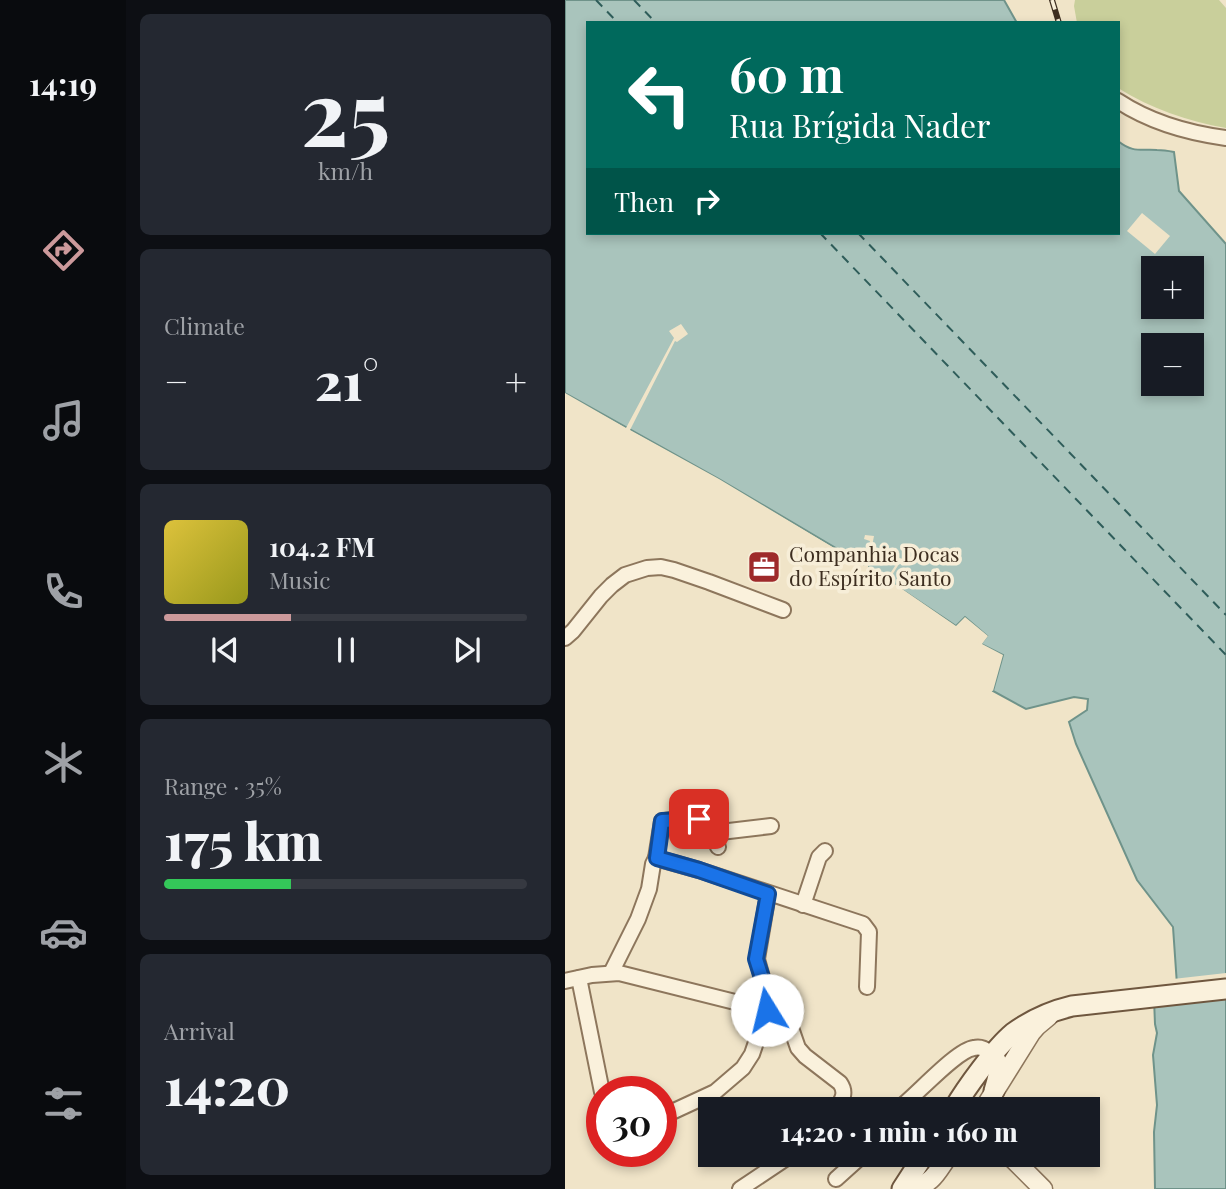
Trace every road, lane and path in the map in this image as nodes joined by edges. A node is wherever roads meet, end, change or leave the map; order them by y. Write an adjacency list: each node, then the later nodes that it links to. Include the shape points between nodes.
1 (1120, 102): 2 (street, via 1165,124)
2 (1226, 138)
3 (783, 610): 4 (street, via 673,570 647,568 612,585)
4 (565, 638)
5 (771, 826): 6 (street)
6 (712, 833): 7 (street); 9 (street, via 699,819 662,821)
7 (718, 847)
8 (825, 851): 11 (street)
9 (657, 858): 10 (street); 12 (street, via 638,919)
10 (768, 894): 11 (street); 16 (street, via 756,959)
11 (803, 905): 14 (street, via 867,928)
12 (611, 973): 13 (street); 16 (street)
13 (572, 980): 20 (street)
14 (867, 987)
15 (1226, 989): 17 (main road)
16 (767, 1010): 23 (street, via 790,1025 798,1048 840,1083); 27 (street, via 743,1068 715,1092)
17 (1057, 1010): 18 (main road, via 1011,1034); 22 (street, via 1031,1033)
18 (993, 1055): 19 (street, via 982,1047 970,1048); 21 (main road); 22 (main road, via 1000,1070)
19 (940, 1072): 21 (street, via 960,1060 970,1070); 24 (street)
20 (598, 1076)
21 (969, 1086): 25 (main road)
22 (994, 1091): 26 (street)
23 (844, 1097)
24 (913, 1097)
25 (962, 1097)
26 (991, 1097)
27 (677, 1110)
28 (773, 1167): 34 (street)
29 (849, 1167): 33 (street)
30 (916, 1167): 35 (main road)
31 (941, 1167): 36 (street, via 932,1180)
32 (1021, 1167): 37 (street)
33 (836, 1179)
34 (740, 1189)
35 (902, 1189)
36 (911, 1189)
37 (1043, 1189)

